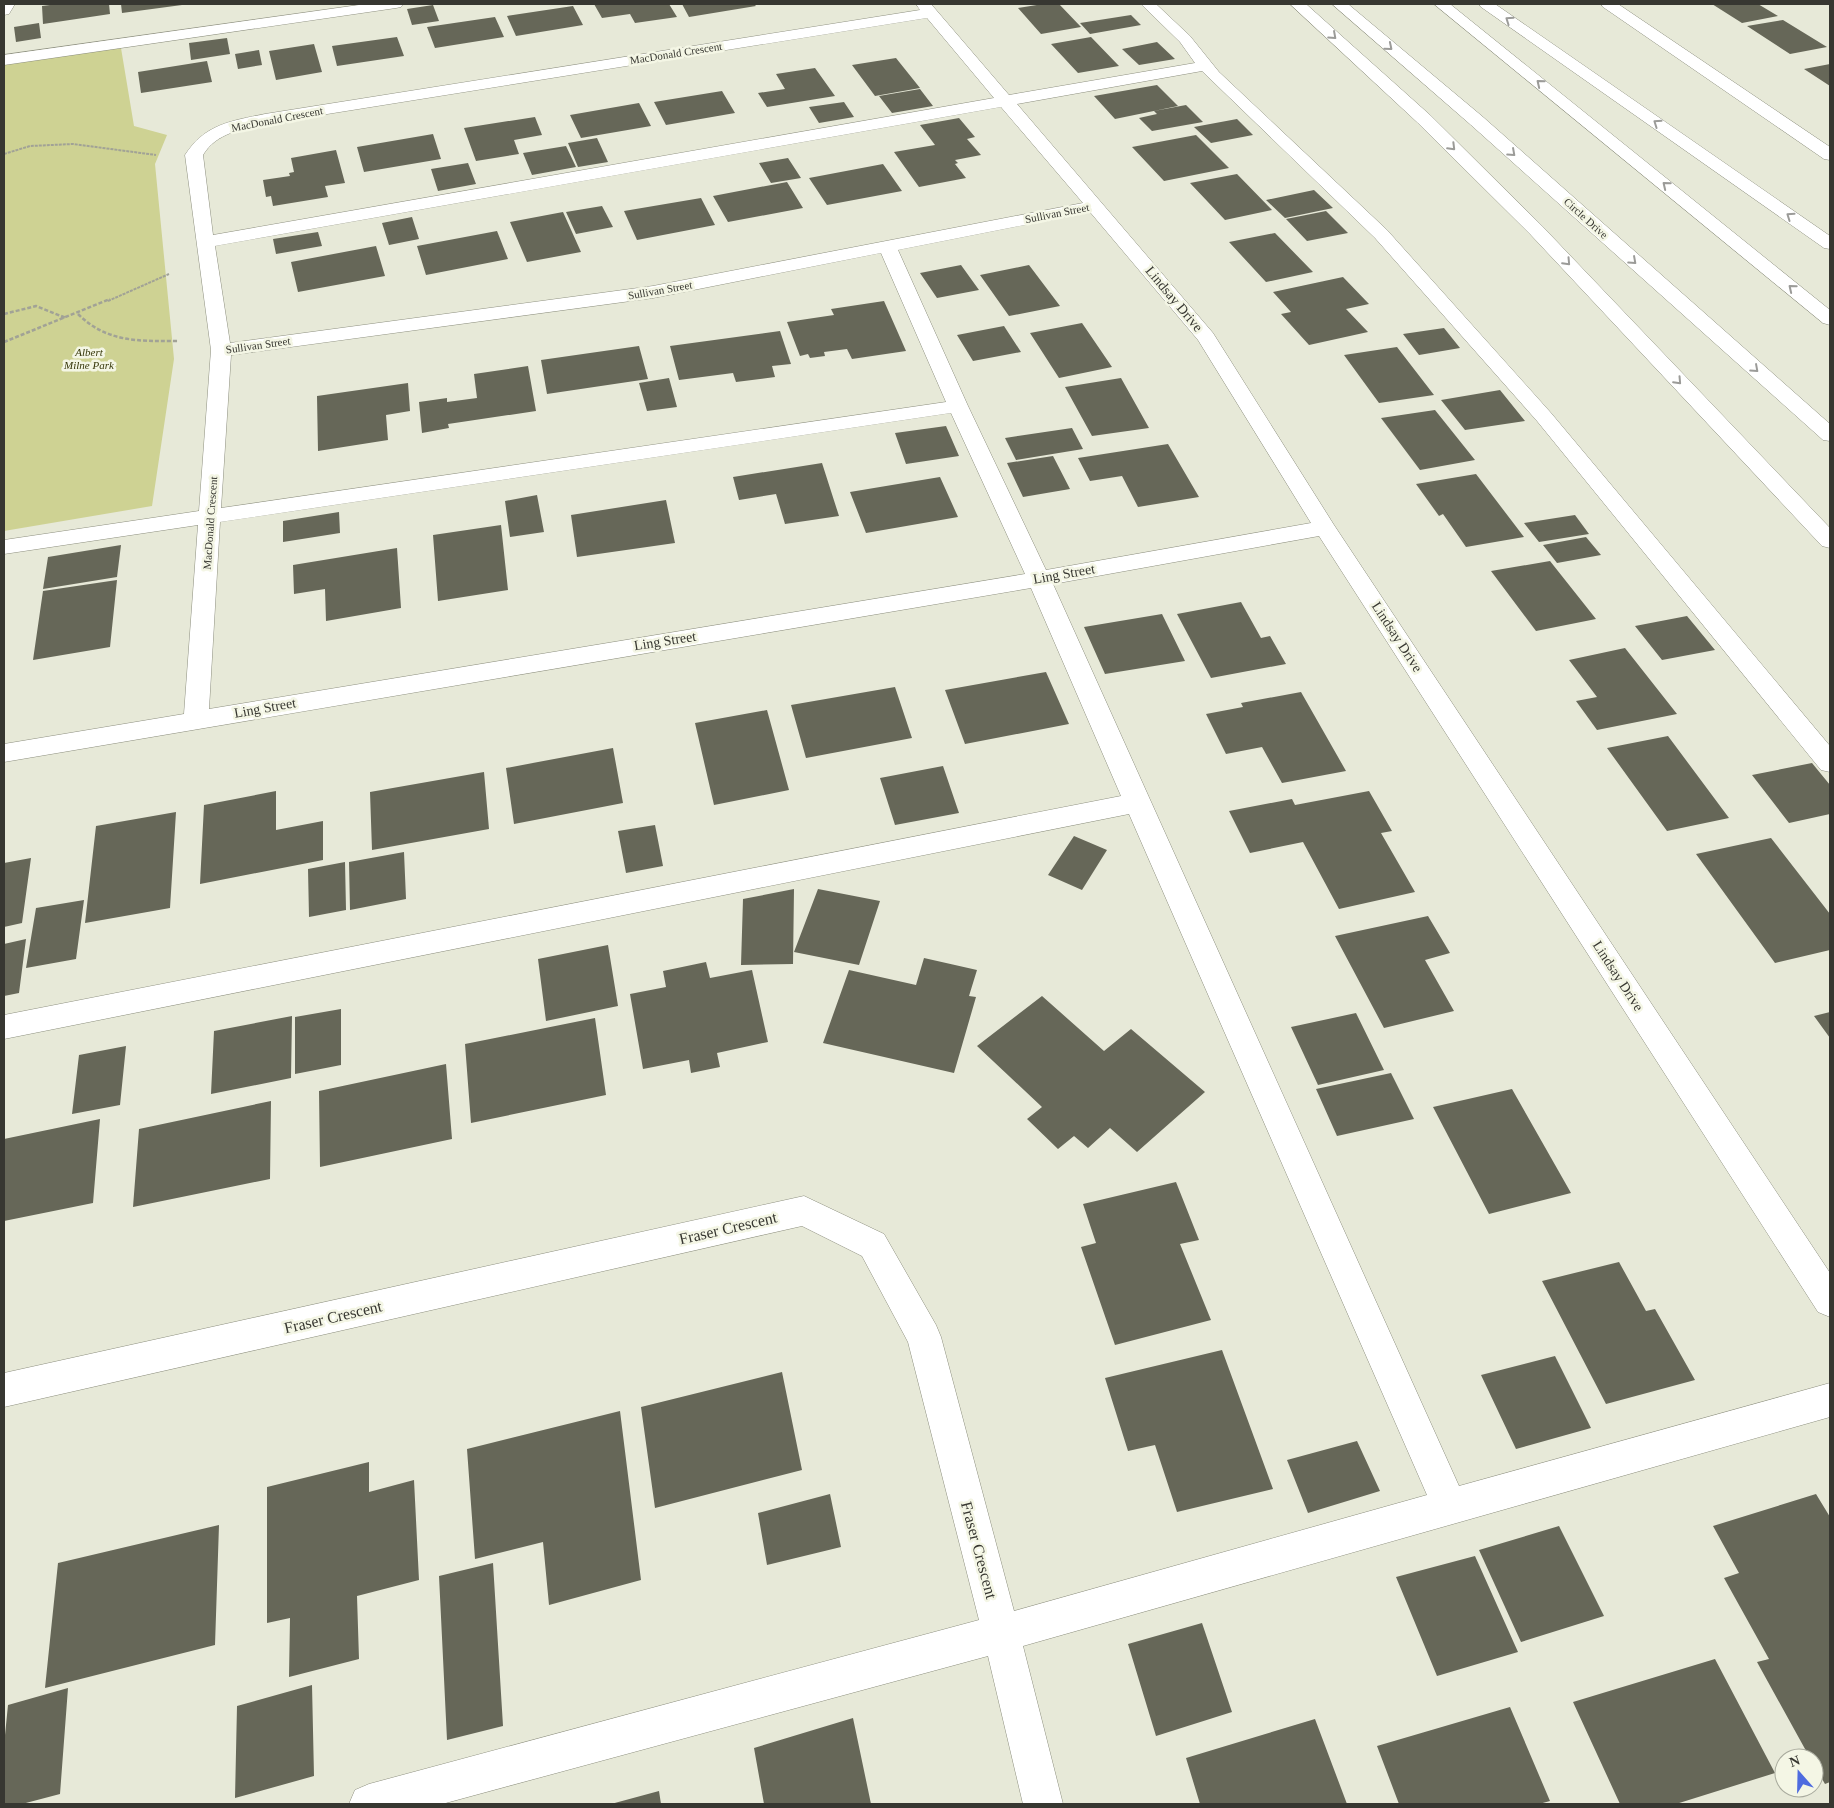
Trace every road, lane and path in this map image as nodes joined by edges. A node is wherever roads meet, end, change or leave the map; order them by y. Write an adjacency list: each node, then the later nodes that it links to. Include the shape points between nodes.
1 (8, 4): 10 (main road)
2 (396, 4): 11 (main road)
3 (1148, 4): 12 (main road, via 1185,39)
4 (1297, 4): 32 (main road, one-way to 32, via 1424,119 1536,230)
5 (1338, 4): 29 (main road, Circle Drive, one-way to 29, via 1477,121)
6 (1441, 4): 25 (main road, one-way to 6)
7 (1486, 4): 19 (main road, one-way to 7)
8 (1608, 4): 15 (main road)
9 (926, 8): 13 (main road, Lindsay Drive); 18 (main road, MacDonald Crescent, via 231,126 209,137 194,155)
10 (4, 11)
11 (4, 60)
12 (1204, 66): 13 (main road); 37 (main road, via 1388,242 1544,417)
13 (1006, 102): 17 (main road, Lindsay Drive); 18 (main road)
14 (4, 154): 16 (path, via 30,146 72,144)
15 (1830, 155)
16 (164, 156)
17 (1095, 206): 20 (main road, Sullivan Street); 31 (main road, Lindsay Drive, via 1206,337)
18 (205, 242): 26 (main road, MacDonald Crescent)
19 (1830, 244)
20 (887, 246): 26 (main road, Sullivan Street, via 654,292); 28 (main road)
21 (174, 271): 23 (path)
22 (4, 314): 24 (path, via 36,306)
23 (78, 314): 24 (path); 26 (path, via 86,324 104,334 136,341)
24 (67, 318): 27 (path)
25 (1830, 319)
26 (220, 341): 30 (main road, MacDonald Crescent)
27 (4, 342)
28 (958, 406): 30 (main road); 34 (main road)
29 (1830, 435)
30 (211, 516): 33 (main road); 35 (main road, MacDonald Crescent)
31 (1325, 528): 34 (main road, Ling Street); 40 (main road, Lindsay Drive)
32 (1830, 541)
33 (4, 547)
34 (1039, 579): 35 (main road, Ling Street); 38 (main road)
35 (196, 720): 36 (main road, Ling Street)
36 (4, 753)
37 (1830, 763)
38 (1137, 804): 39 (main road); 43 (main road)
39 (4, 1027)
40 (1830, 1301)
41 (4, 1390): 44 (main road, Fraser Crescent, via 804,1211 873,1245 924,1337)
42 (1830, 1400): 43 (main road)
43 (1450, 1507): 44 (main road)
44 (1001, 1633): 45 (main road); 46 (main road, Fraser Crescent)
45 (370, 1804)
46 (1043, 1804)

